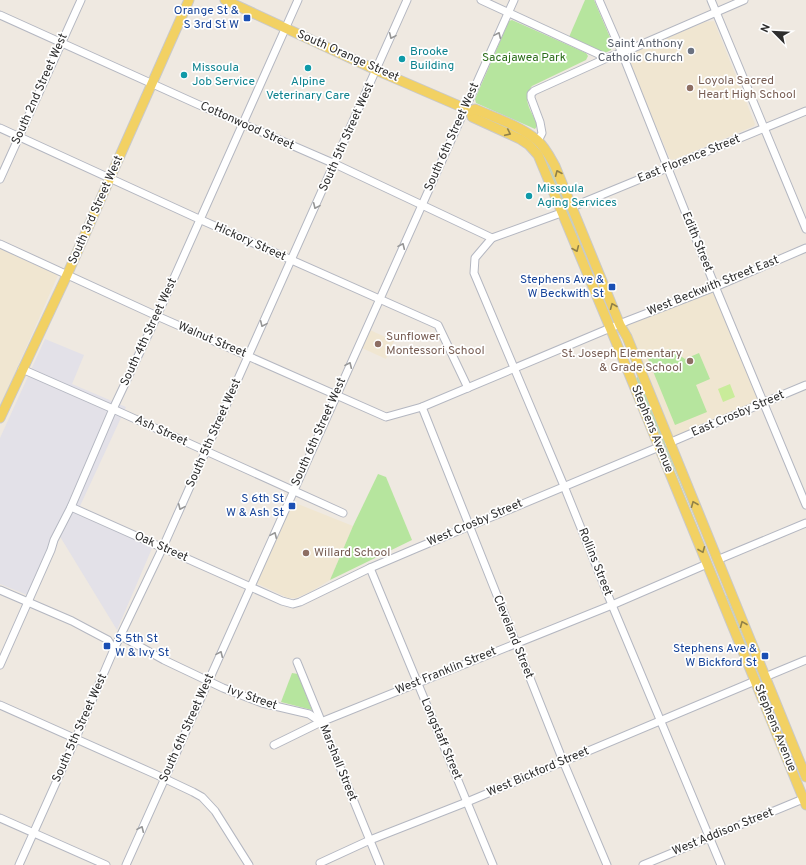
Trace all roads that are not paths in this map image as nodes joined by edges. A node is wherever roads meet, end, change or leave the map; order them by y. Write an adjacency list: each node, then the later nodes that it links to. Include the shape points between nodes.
1 (81, 0): 15 (street, South 2nd Street West)
2 (189, 0): 19 (main road, South 3rd Street West)
3 (225, 0): 14 (main road, South Orange Street)
4 (298, 0): 14 (street, South 4th Street West)
5 (408, 0): 18 (street, South 5th Street West, one-way to 18)
6 (481, 0): 12 (street)
7 (514, 0): 12 (street, South 6th Street West)
8 (600, 0): 16 (street, Edith Street)
9 (711, 0): 11 (street)
10 (744, 0): 11 (street)
11 (716, 11): 16 (street); 24 (street)
12 (508, 12): 17 (street); 20 (street, South 6th Street West, one-way to 12)
13 (0, 15): 15 (street, Cottonwood Street)
14 (285, 28): 18 (main road, South Orange Street); 22 (street, South 4th Street West)
15 (61, 42): 19 (street, Cottonwood Street); 25 (street, South 2nd Street West)
16 (622, 53): 17 (street); 28 (street, Edith Street)
17 (607, 58): 26 (street, via 531,94 542,133)
18 (376, 70): 20 (main road, South Orange Street); 27 (street, South 5th Street West)
19 (153, 84): 22 (street, Cottonwood Street); 29 (main road, South 3rd Street West)
20 (468, 110): 26 (main road, Stephens Avenue, via 475,109); 31 (street, South 6th Street West); 33 (main road, Stephens Avenue, one-way to 33, via 472,117 529,145 538,155)
21 (806, 111): 24 (street, East Florence Street)
22 (243, 123): 27 (street, Cottonwood Street); 34 (street, South 4th Street West)
23 (0, 128): 25 (street, Hickory Street)
24 (764, 128): 28 (street, East Florence Street); 35 (street)
25 (19, 137): 29 (street, Hickory Street); 30 (street, South 2nd Street West)
26 (538, 140): 32 (main road, Stephens Avenue, one-way to 26, via 555,166)
27 (335, 164): 31 (street, Cottonwood Street); 39 (street, South 5th Street West, one-way to 39)
28 (668, 168): 32 (street, East Florence Street); 41 (street, Edith Street)
29 (110, 178): 34 (street, Hickory Street); 40 (main road, South 3rd Street West)
30 (0, 179)
31 (422, 204): 36 (street, Cottonwood Street); 42 (street, South 6th Street West, one-way to 31)
32 (572, 207): 44 (main road, Stephens Avenue, one-way to 32)
33 (561, 213): 36 (street); 45 (main road, Stephens Avenue, one-way to 45)
34 (199, 219): 39 (street, Hickory Street); 43 (street, South 4th Street West)
35 (806, 229)
36 (492, 238): 48 (street, Rollins Street, via 475,258 474,273)
37 (0, 244): 40 (street, Walnut Street)
38 (806, 248): 41 (street, West Beckwith Street East)
39 (292, 260): 42 (street, Hickory Street); 46 (street, South 5th Street West, one-way to 46)
40 (67, 275): 43 (street, Walnut Street); 47 (main road, South 3rd Street West)
41 (716, 287): 44 (street, West Beckwith Street East); 52 (street, Edith Street)
42 (379, 298): 50 (street, Hickory Street, via 438,325); 51 (street, South 6th Street West, one-way to 42)
43 (157, 316): 46 (street, Walnut Street); 54 (street, South 4th Street West)
44 (620, 325): 45 (street, West Beckwith Street East); 56 (main road, Stephens Avenue)
45 (610, 329): 48 (street, West Beckwith Street East); 57 (main road, Stephens Avenue)
46 (248, 356): 51 (street, Walnut Street); 58 (street, South 5th Street West)
47 (22, 369): 54 (street, Ash Street); 55 (main road, South 3rd Street West)
48 (515, 369): 50 (street, West Beckwith Street East); 59 (street, Rollins Street)
49 (806, 385): 52 (street, East Crosby Street)
50 (468, 388): 53 (street, Walnut Street)
51 (336, 396): 53 (street, Walnut Street, via 386,417); 60 (street, South 6th Street West)
52 (763, 402): 56 (street, East Crosby Street); 61 (street, Edith Street)
53 (422, 407): 65 (street, Cleveland Street)
54 (113, 409): 58 (street, Ash Street); 62 (street, South 4th Street West)
55 (0, 418)
56 (669, 443): 67 (main road, Stephens Avenue, one-way to 56)
57 (659, 447): 59 (street, West Crosby Street); 68 (main road, Stephens Avenue, one-way to 68)
58 (205, 451): 60 (street, Ash Street); 66 (street, South 5th Street West, one-way to 66)
59 (564, 486): 65 (street, West Crosby Street); 74 (street, Rollins Street)
60 (293, 490): 63 (street, Ash Street); 70 (street, South 6th Street West, one-way to 60)
61 (806, 505)
62 (71, 507): 66 (street, Oak Street); 72 (street, South 4th Street West)
63 (343, 513)
64 (806, 523): 67 (street)
65 (469, 526): 69 (street, West Crosby Street); 76 (street, Cleveland Street)
66 (162, 547): 70 (street, Oak Street); 75 (street, South 5th Street West)
67 (717, 560): 68 (main road); 81 (main road, Stephens Avenue, one-way to 67)
68 (707, 564): 74 (street, West Franklin Street); 82 (main road, Stephens Avenue)
69 (370, 568): 73 (street, West Crosby Street); 84 (street, Longstaff Street)
70 (250, 587): 73 (street, Oak Street); 83 (street, South 6th Street West, one-way to 70)
71 (0, 590): 72 (street)
72 (28, 602): 77 (street, via 108,640); 80 (street, South 4th Street West)
73 (293, 604)
74 (612, 605): 76 (street, West Franklin Street); 86 (street, Rollins Street)
75 (121, 636): 77 (street, South 5th Street West); 83 (street, Ivy Street)
76 (515, 643): 84 (street, West Franklin Street); 90 (street, Cleveland Street)
77 (114, 650): 88 (street, South 5th Street West)
78 (806, 660): 81 (street)
79 (297, 662): 87 (street, Marshall Street)
80 (0, 665)
81 (765, 677): 91 (main road, Stephens Avenue)
82 (755, 681): 86 (street, West Bickford Street); 93 (main road, Stephens Avenue)
83 (208, 682): 87 (street, Ivy Street, via 251,700 310,714); 92 (street, South 6th Street West)
84 (418, 683): 87 (street, West Franklin Street); 94 (street, Longstaff Street)
85 (0, 704): 88 (street)
86 (661, 721): 90 (street, West Bickford Street); 97 (street, Rollins Street)
87 (322, 722): 89 (street, West Franklin Street); 98 (street, Marshall Street)
88 (76, 738): 92 (street); 96 (street, South 5th Street West)
89 (274, 745)
90 (563, 761): 94 (street, West Bickford Street); 106 (street, Cleveland Street)
91 (806, 777)
92 (164, 778): 102 (street, South 6th Street West, one-way to 92); 103 (street, via 193,792 208,803)
93 (805, 800): 97 (street, West Addison Street)
94 (467, 802): 98 (street, West Bickford Street); 105 (street, Longstaff Street)
95 (0, 818): 96 (street)
96 (33, 833): 100 (street, South 5th Street West); 101 (street)
97 (710, 838): 107 (street, West Addison Street); 108 (street, Rollins Street)
98 (370, 840): 99 (street, West Bickford Street); 104 (street, Marshall Street)
99 (320, 863)
100 (19, 865)
101 (106, 865)
102 (126, 865)
103 (249, 865)
104 (380, 865)
105 (493, 865)
106 (607, 865)
107 (643, 865)
108 (721, 865)

